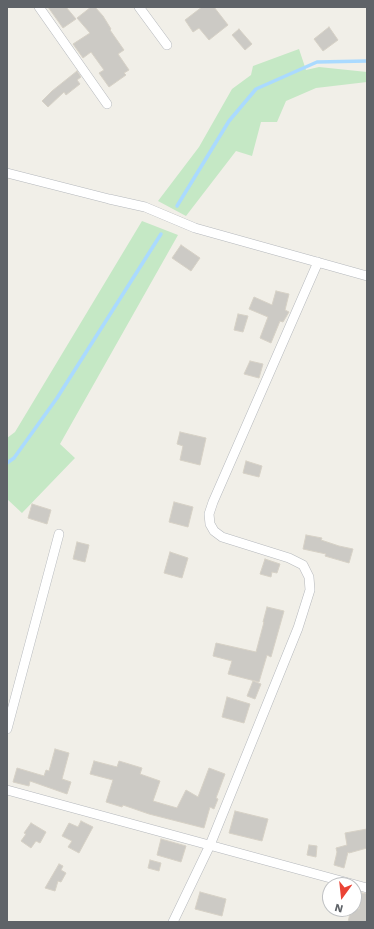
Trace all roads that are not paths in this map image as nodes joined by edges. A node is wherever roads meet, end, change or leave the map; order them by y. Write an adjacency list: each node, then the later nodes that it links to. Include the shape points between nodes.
1 (38, 7): 4 (street)
2 (139, 7): 3 (street)
3 (167, 45)
4 (107, 104)
5 (7, 173): 6 (street, via 145,207 195,228)
6 (318, 262): 7 (street); 11 (street, via 209,514 210,524 222,537 289,558 303,565 309,577 310,590 298,628)
7 (367, 276)
8 (59, 534): 9 (street)
9 (7, 729)
10 (7, 790): 11 (street)
11 (210, 845): 12 (street); 13 (street)
12 (367, 888)
13 (173, 922)

